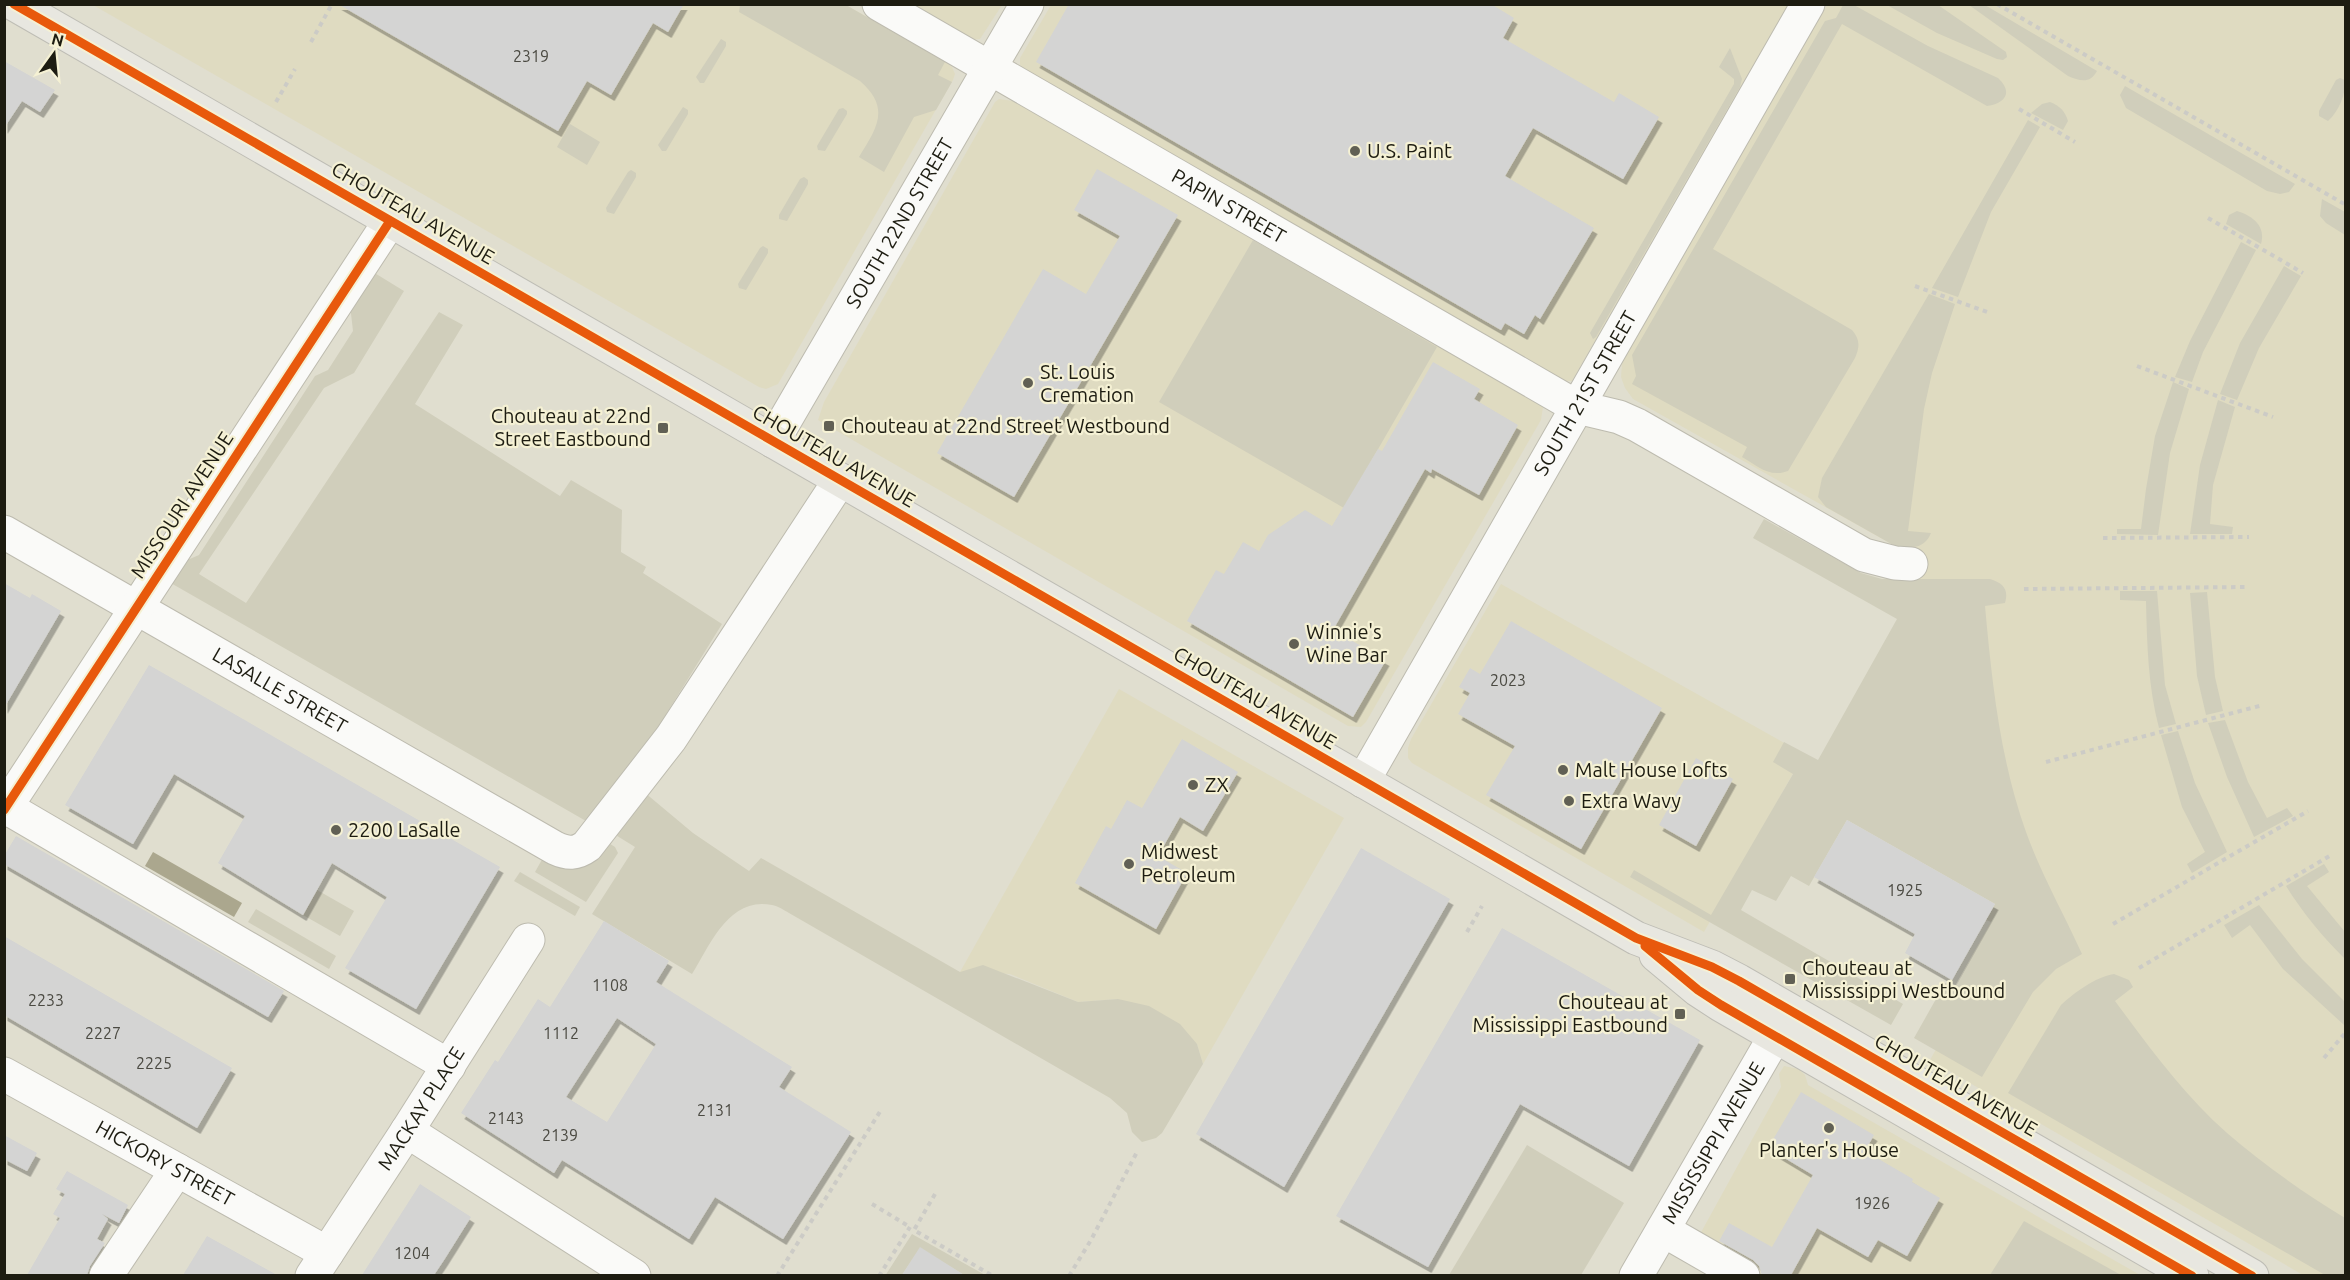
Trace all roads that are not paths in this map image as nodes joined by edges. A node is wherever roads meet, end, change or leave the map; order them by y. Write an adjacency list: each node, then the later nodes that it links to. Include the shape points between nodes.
1 (14, 4): 6 (main road, CHOUTEAU AVENUE)
2 (879, 4): 5 (street, PAPIN STREET)
3 (1027, 4): 5 (street, SOUTH 22ND STREET)
4 (1808, 4): 7 (street, SOUTH 21ST STREET)
5 (990, 68): 7 (street, PAPIN STREET); 8 (street, SOUTH 22ND STREET)
6 (390, 221): 8 (main road, CHOUTEAU AVENUE); 12 (street, MISSOURI AVENUE)
7 (1577, 407): 11 (street, PAPIN STREET, via 1637,425 1864,555); 13 (street, SOUTH 21ST STREET)
8 (773, 441): 9 (main road, CHOUTEAU AVENUE)
9 (840, 480): 12 (street, LASALLE STREET, via 671,738 579,852 555,848); 13 (main road, CHOUTEAU AVENUE)
10 (4, 532): 12 (street, LASALLE STREET)
11 (1911, 564)
12 (137, 607): 14 (street, MISSOURI AVENUE)
13 (1362, 781): 16 (main road, CHOUTEAU AVENUE, via 1636,938 1712,967)
14 (5, 808): 17 (street)
15 (528, 940): 17 (street, MACKAY PLACE)
16 (1783, 1023): 21 (street, MISSISSIPPI AVENUE); 27 (main road, CHOUTEAU AVENUE); 28 (main road, CHOUTEAU AVENUE)
17 (448, 1066): 19 (street, MACKAY PLACE)
18 (4, 1074): 20 (street, HICKORY STREET)
19 (407, 1131): 22 (street, MACKAY PLACE); 24 (street)
20 (177, 1170): 22 (street, HICKORY STREET); 23 (street)
21 (1663, 1230): 25 (street, MISSISSIPPI AVENUE); 26 (street)
22 (320, 1264)
23 (106, 1275)
24 (634, 1275)
25 (1636, 1275)
26 (1743, 1275)
27 (2192, 1275)
28 (2252, 1275)

